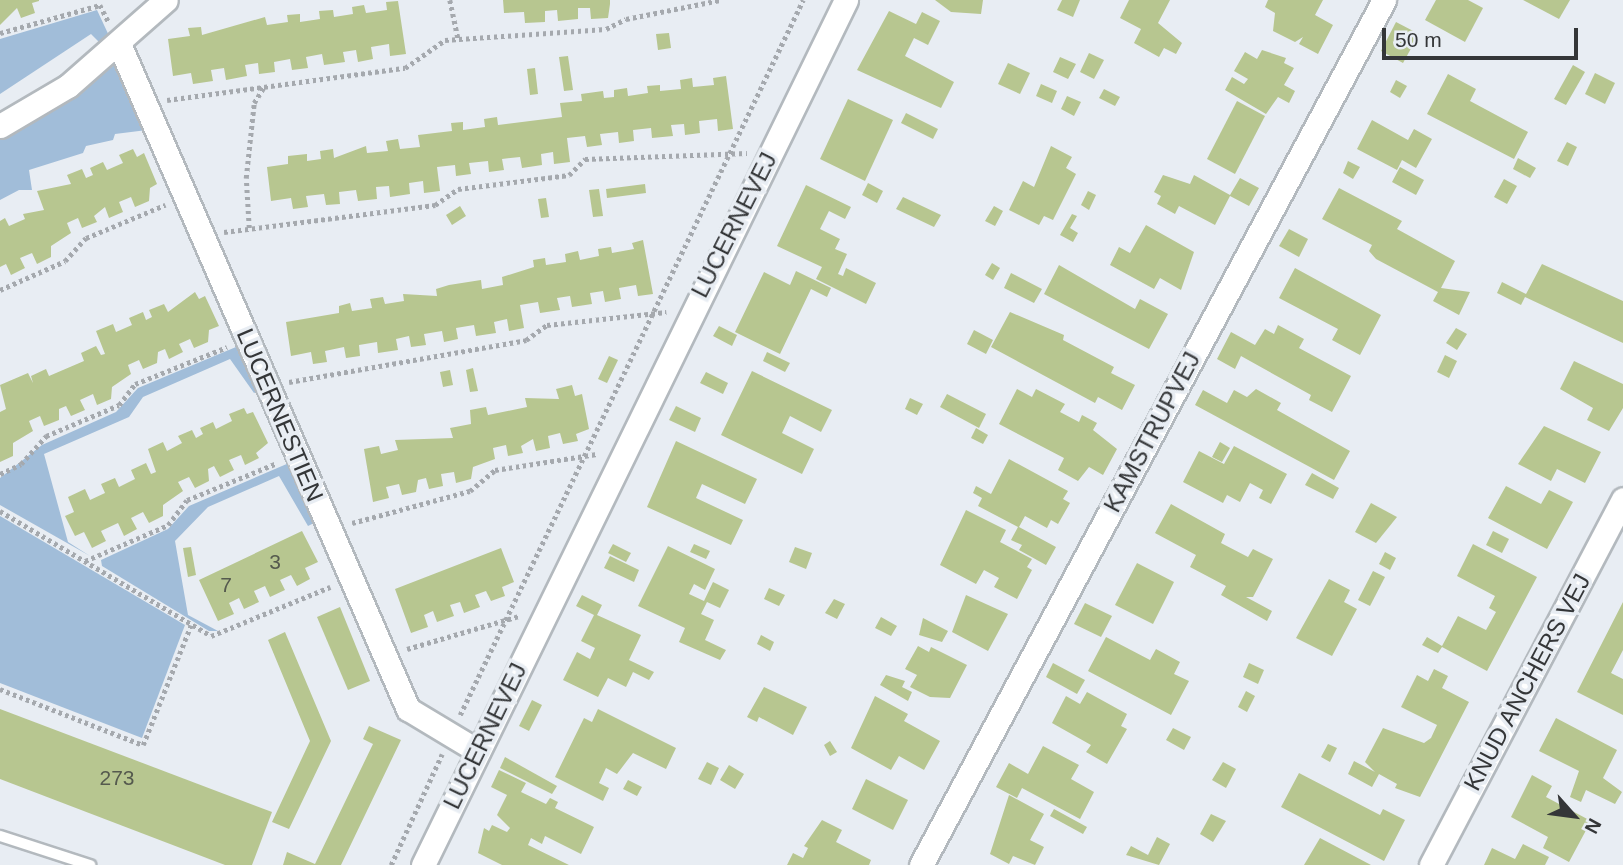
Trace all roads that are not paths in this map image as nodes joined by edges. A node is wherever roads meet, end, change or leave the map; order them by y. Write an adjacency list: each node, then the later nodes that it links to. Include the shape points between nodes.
1 (166, 0): 4 (street)
2 (845, 0): 7 (street, LUCERNEVEJ)
3 (1384, 0): 11 (street, KAMSTRUPVEJ)
4 (120, 46): 5 (street, via 68,86); 7 (street, LUCERNESTIEN, via 408,709)
5 (0, 126)
6 (1623, 499): 12 (street, KNUD ANCHERS VEJ)
7 (478, 751): 10 (street, LUCERNEVEJ)
8 (0, 836): 9 (lane)
9 (90, 865)
10 (423, 865)
11 (921, 865)
12 (1431, 865)

